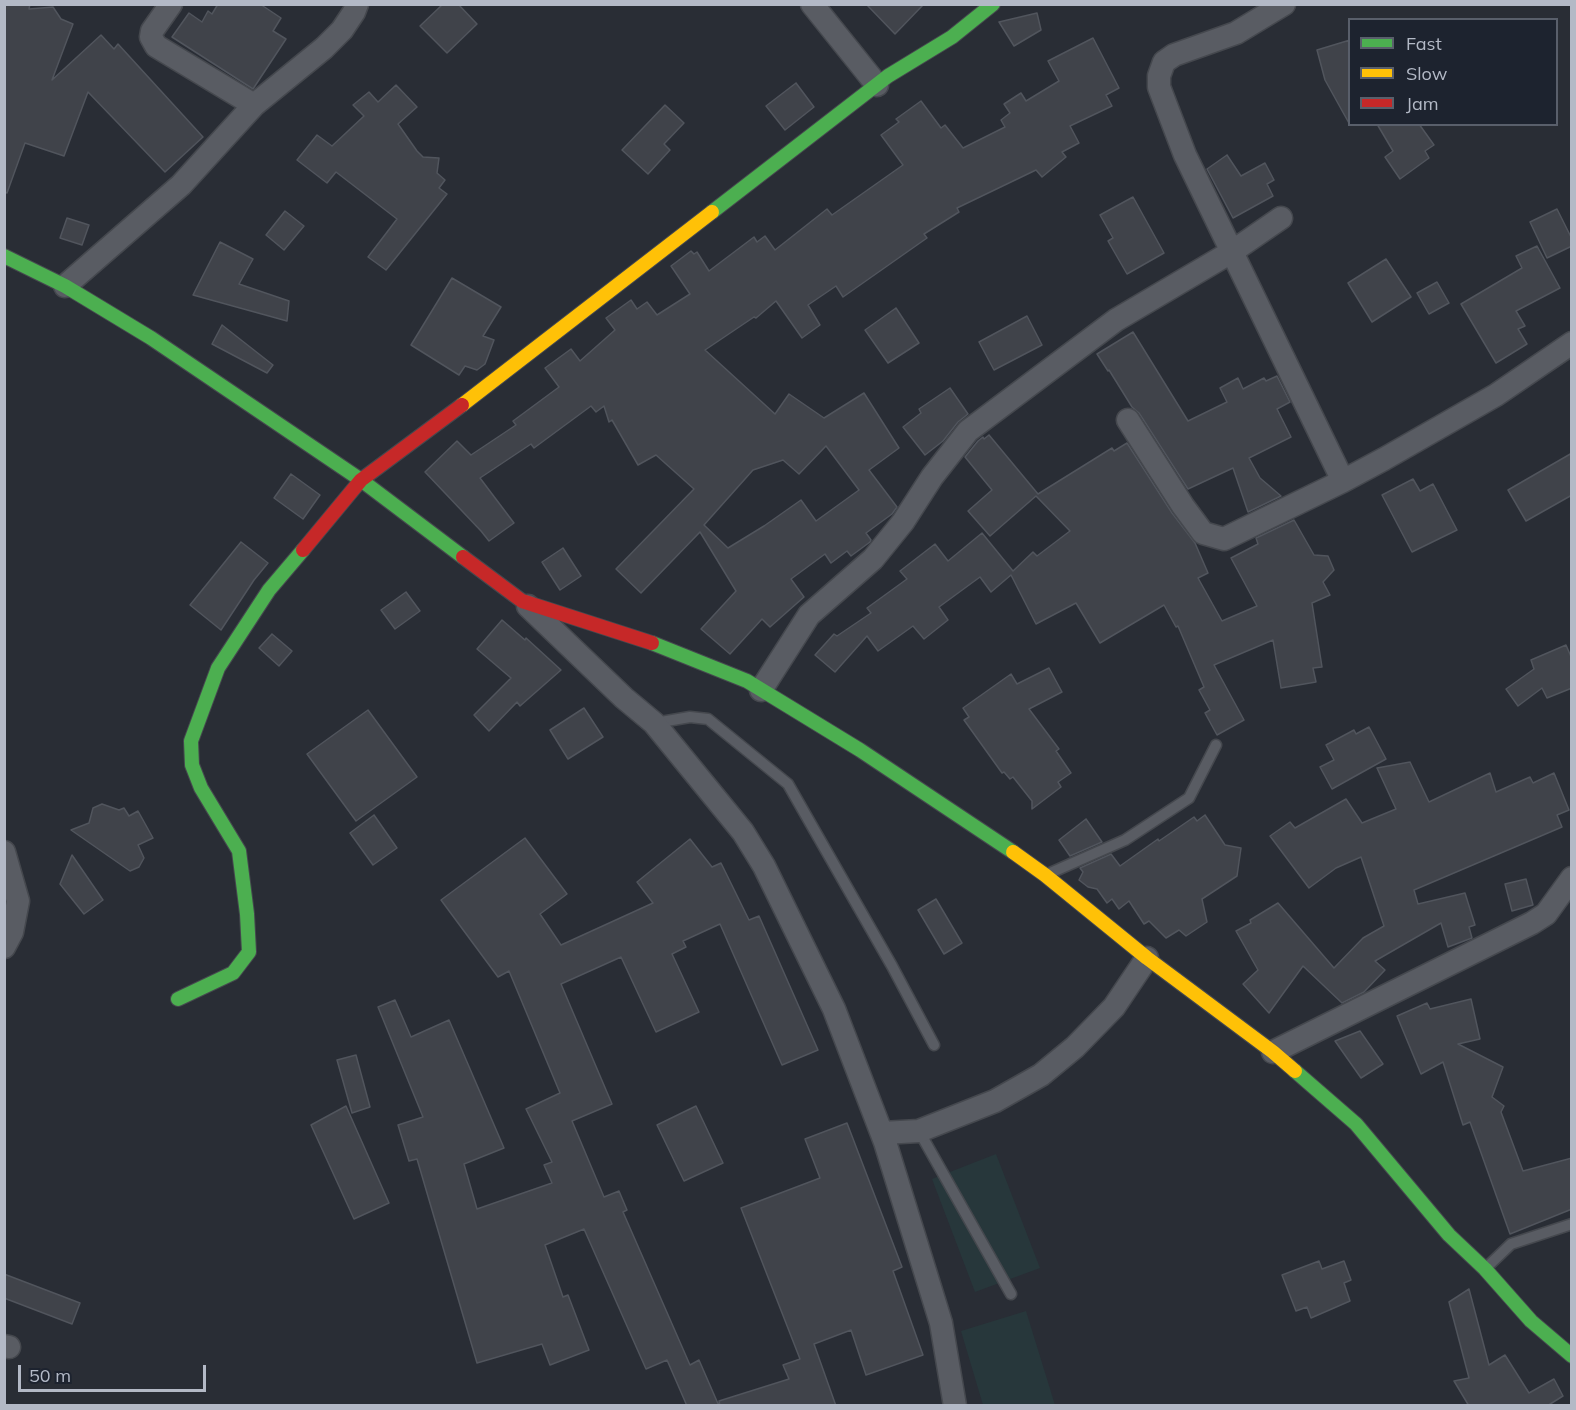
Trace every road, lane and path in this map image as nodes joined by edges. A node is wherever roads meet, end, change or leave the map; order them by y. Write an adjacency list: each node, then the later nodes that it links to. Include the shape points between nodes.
1 (171, 4): 7 (street, via 152,31 156,46)
2 (357, 4): 7 (street, via 342,30 324,48)
3 (812, 4): 6 (street)
4 (993, 4): 6 (street, via 952,37)
5 (1284, 4): 9 (street, via 1236,33 1174,56 1164,62 1159,76 1163,101 1185,155)
6 (877, 85): 14 (street)
7 (254, 105): 11 (street, via 180,185)
8 (1281, 218): 9 (street)
9 (1233, 251): 15 (street); 17 (street, via 1116,320 968,431 873,560 809,615)
10 (4, 256): 11 (street)
11 (65, 286): 14 (street, via 151,338)
12 (1570, 347): 15 (street, via 1496,395)
13 (1128, 420): 15 (street, via 1203,533 1224,539)
14 (361, 480): 16 (street); 25 (street, via 269,590 218,668 204,704 191,741 192,765 201,788 239,851 249,952 233,973)
15 (1343, 481)
16 (522, 601): 17 (street, via 644,640); 18 (street)
17 (761, 690): 21 (street, via 860,750)
18 (654, 723): 26 (lane, via 690,717 708,719 788,784); 29 (street, via 743,832 764,866 834,1009)
19 (1216, 745): 21 (lane, via 1189,798 1125,840)
20 (4, 852): 23 (street, via 18,901 12,932)
21 (1045, 875): 24 (street)
22 (1572, 878): 27 (street, via 1546,914 1532,923)
23 (4, 947)
24 (1147, 958): 27 (street); 28 (street, via 1114,1007 1041,1075 995,1101)
25 (177, 999)
26 (934, 1045)
27 (1273, 1052): 31 (street, via 1356,1124 1449,1235)
28 (920, 1131): 29 (street); 32 (lane)
29 (882, 1133): 34 (street, via 941,1323)
30 (1572, 1224): 31 (lane, via 1511,1244)
31 (1485, 1269): 33 (street, via 1531,1321)
32 (1011, 1294)
33 (1572, 1356)
34 (955, 1406)

